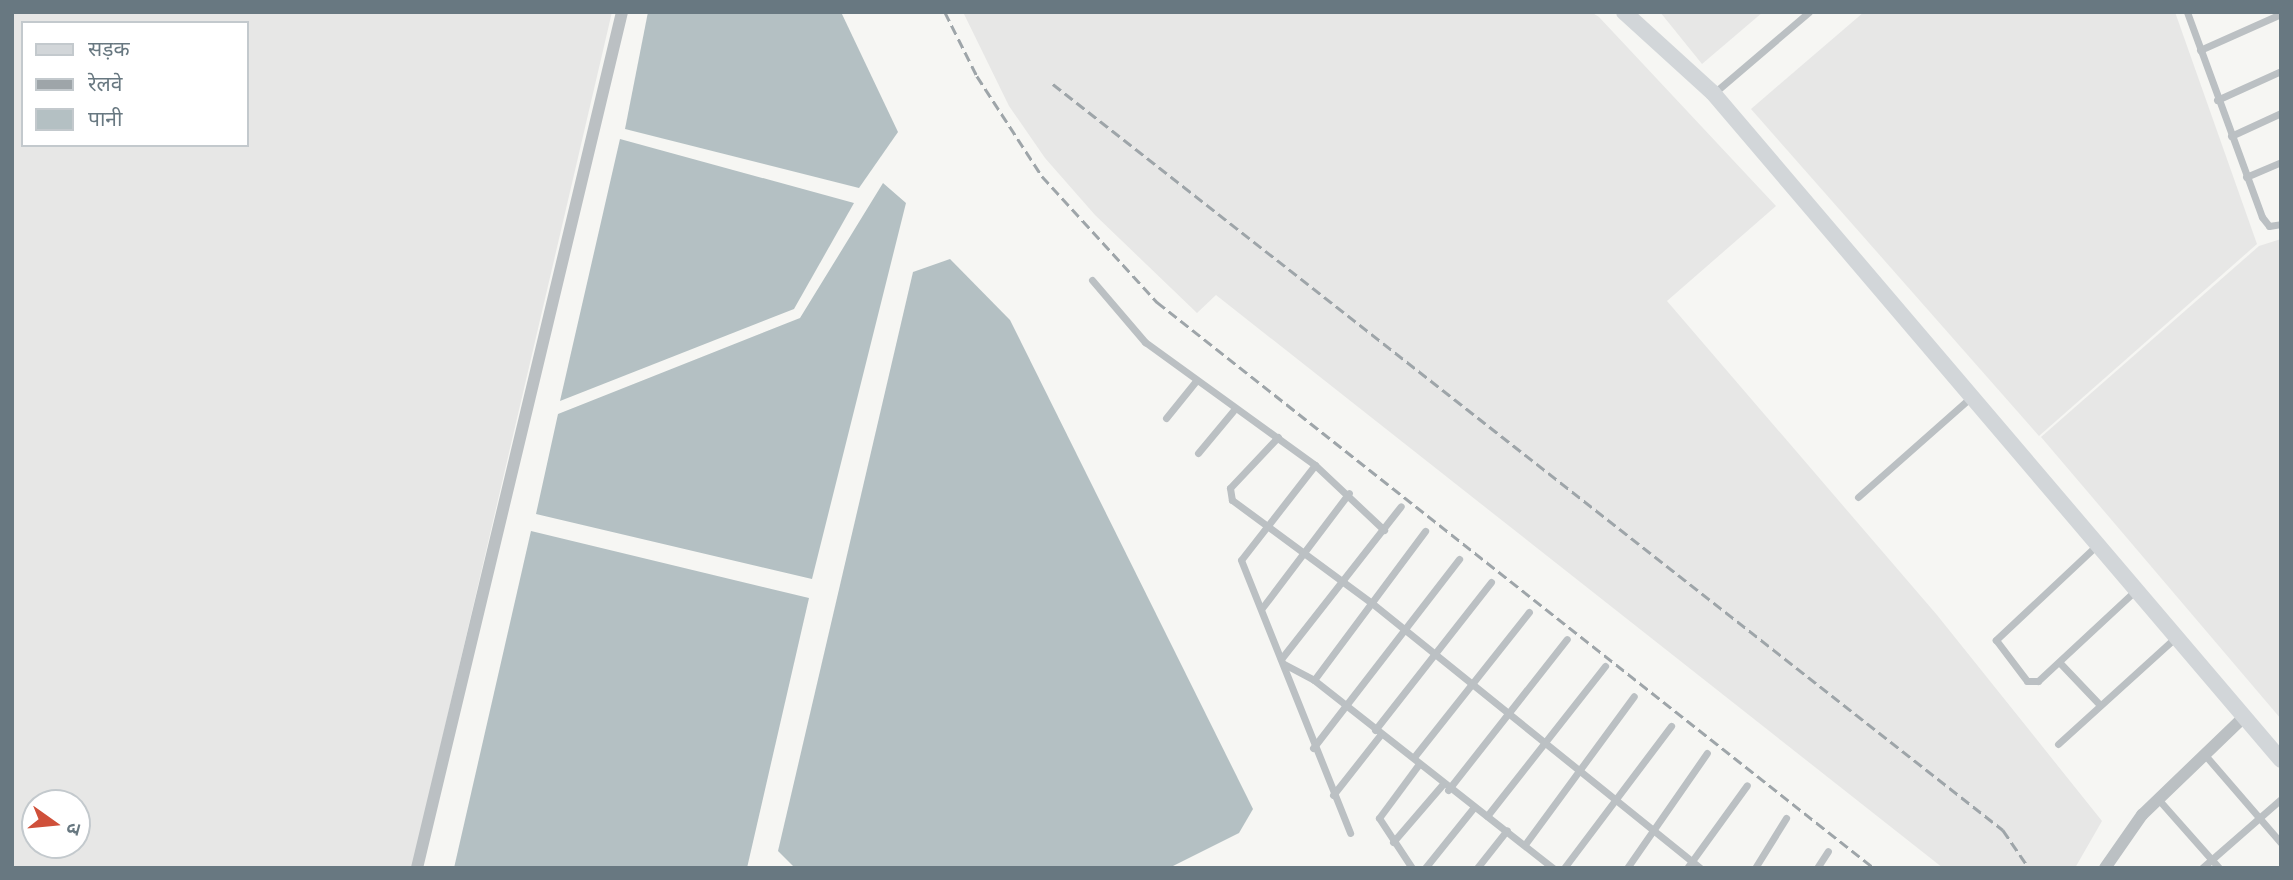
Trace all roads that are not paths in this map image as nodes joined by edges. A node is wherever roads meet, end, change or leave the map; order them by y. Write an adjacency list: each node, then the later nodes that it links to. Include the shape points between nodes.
1 (622, 12): 82 (street)
2 (1624, 12): 8 (main road)
3 (1809, 12): 8 (street)
4 (2187, 12): 6 (street)
5 (2281, 14): 6 (street)
6 (2200, 50): 9 (street)
7 (2281, 71): 9 (street)
8 (1713, 93): 17 (main road)
9 (2217, 100): 11 (street)
10 (2281, 113): 11 (street)
11 (2231, 136): 13 (street)
12 (2281, 162): 13 (street)
13 (2246, 177): 14 (street, via 2265,222)
14 (2281, 224)
15 (1092, 280): 16 (street, via 1137,335)
16 (1195, 382): 18 (street); 19 (street)
17 (1972, 396): 24 (street); 29 (main road)
18 (1233, 411): 20 (street); 21 (street)
19 (1166, 418)
20 (1278, 437): 22 (street); 26 (street, via 1229,492)
21 (1198, 453)
22 (1315, 466): 23 (street); 26 (street)
23 (1349, 493): 27 (street); 30 (street)
24 (1858, 497)
25 (1401, 506): 27 (street)
26 (1268, 524): 30 (street); 36 (street, via 1241,560)
27 (1384, 530): 32 (street)
28 (1425, 531): 35 (street)
29 (2099, 543): 34 (main road); 43 (street, via 1996,640 2029,683)
30 (1305, 551): 32 (street); 36 (street)
31 (1459, 559): 38 (street)
32 (1343, 580): 35 (street); 42 (street)
33 (1491, 582): 41 (street)
34 (2138, 587): 39 (main road); 43 (street)
35 (1373, 604): 38 (street); 45 (street)
36 (1262, 608): 42 (street)
37 (1529, 612): 46 (street)
38 (1403, 629): 41 (street); 49 (street)
39 (2178, 635): 48 (street); 51 (main road)
40 (1567, 639): 50 (street)
41 (1436, 654): 46 (street); 53 (street)
42 (1282, 661): 45 (street); 56 (street)
43 (2060, 663): 48 (street)
44 (1605, 666): 54 (street)
45 (1314, 680): 49 (street)
46 (1472, 684): 50 (street); 59 (street)
47 (1634, 696): 61 (street)
48 (2100, 705): 55 (street)
49 (1345, 706): 53 (street); 56 (street)
50 (1509, 712): 54 (street); 63 (street)
51 (2244, 717): 58 (street); 60 (main road)
52 (1671, 726): 67 (street)
53 (1378, 732): 59 (street); 64 (street)
54 (1545, 742): 61 (street); 69 (street)
55 (2058, 744)
56 (1313, 748): 64 (street)
57 (1707, 753): 73 (street)
58 (2205, 755): 65 (street); 71 (street)
59 (1417, 760): 63 (street); 75 (street, via 1380,814)
60 (2281, 760)
61 (1576, 770): 67 (street); 76 (street)
62 (1747, 785): 81 (street)
63 (1445, 787): 68 (street); 75 (street)
64 (1333, 795): 74 (street)
65 (2158, 799): 79 (street); 93 (street)
66 (2281, 799): 71 (street)
67 (1613, 800): 73 (street); 88 (street)
68 (1474, 807): 69 (street); 84 (street)
69 (1487, 816): 72 (street)
70 (1786, 818): 91 (street)
71 (2259, 818): 77 (street); 79 (street)
72 (1507, 830): 76 (street); 85 (street)
73 (1651, 830): 81 (street); 89 (street)
74 (1349, 833)
75 (1393, 842): 83 (street)
76 (1526, 843): 80 (street)
77 (2281, 844)
78 (1828, 851): 92 (street)
79 (2212, 859): 94 (street); 95 (street)
80 (1543, 861): 86 (street); 87 (street)
81 (1689, 865): 90 (street)
82 (417, 868)
83 (1412, 868)
84 (1425, 868)
85 (1477, 868)
86 (1537, 868)
87 (1553, 868)
88 (1564, 868)
89 (1627, 868)
90 (1700, 868)
91 (1755, 868)
92 (1817, 868)
93 (2105, 868)
94 (2202, 868)
95 (2219, 868)

